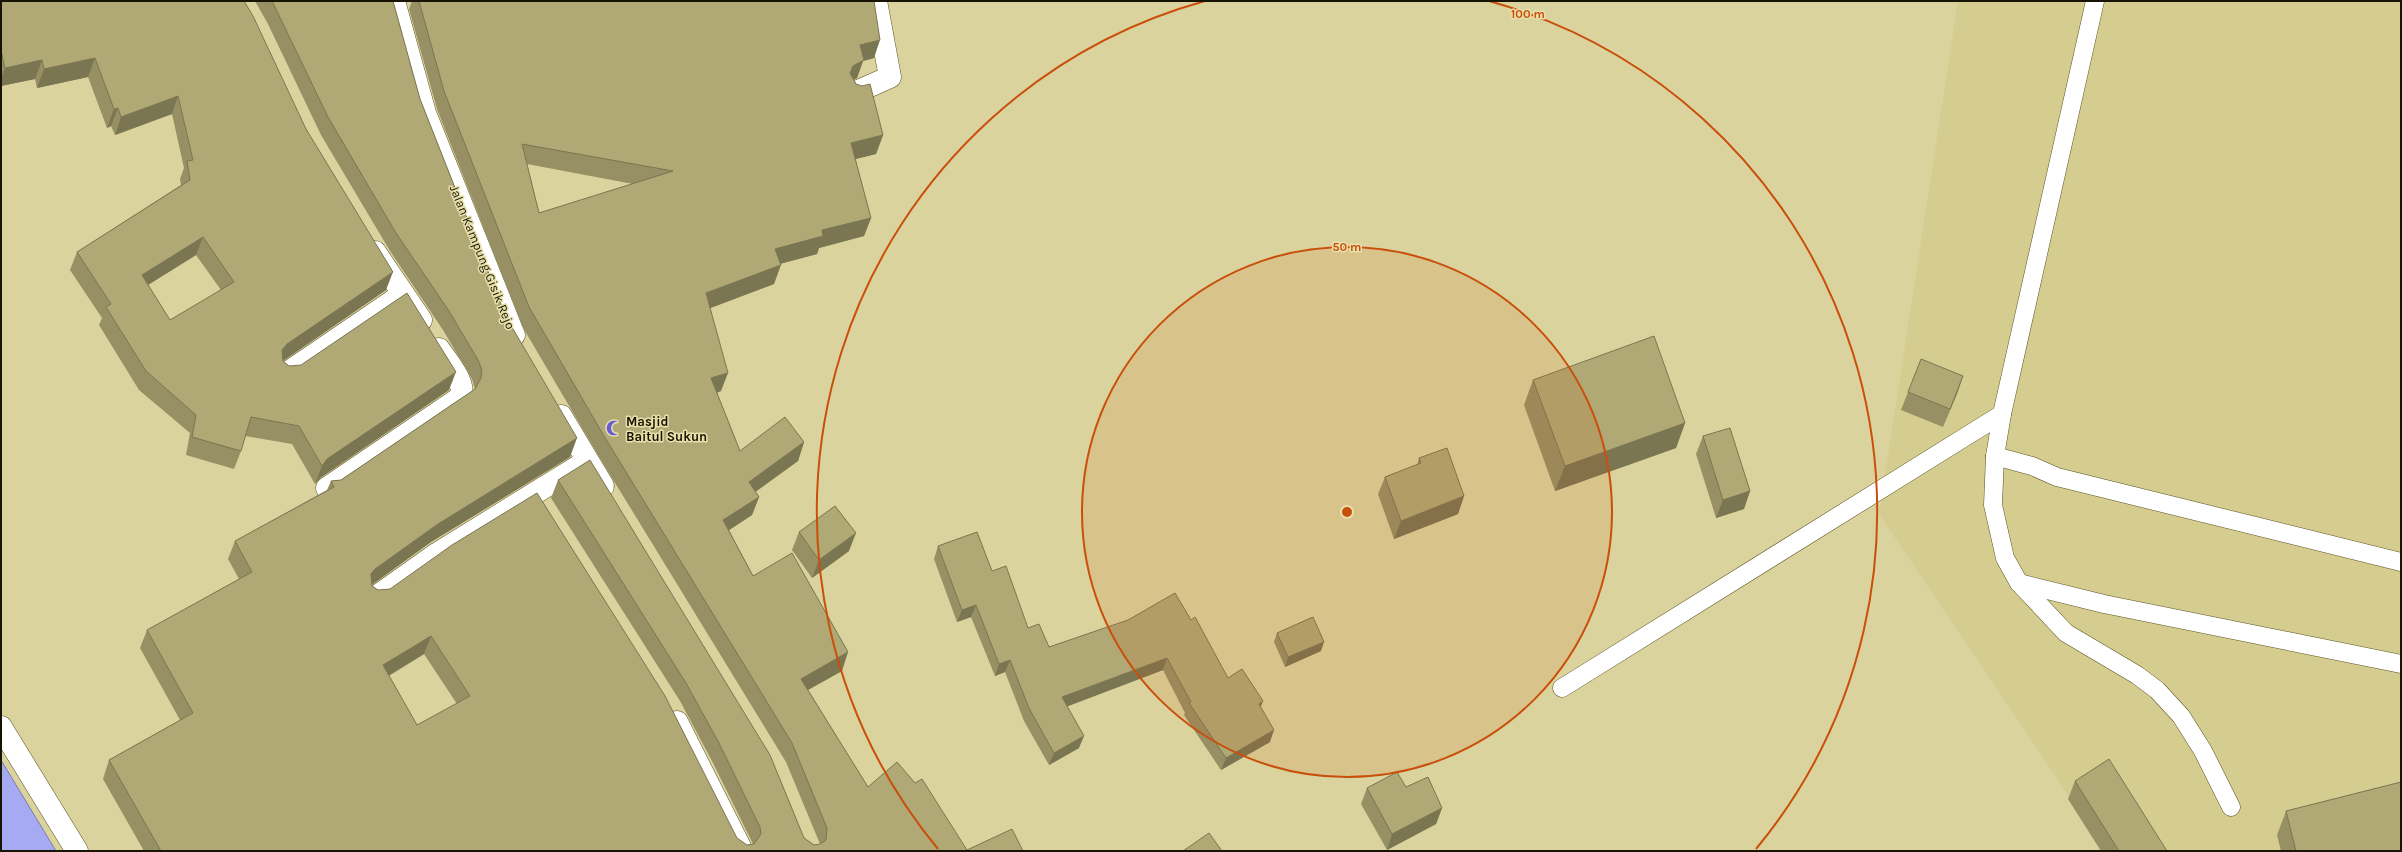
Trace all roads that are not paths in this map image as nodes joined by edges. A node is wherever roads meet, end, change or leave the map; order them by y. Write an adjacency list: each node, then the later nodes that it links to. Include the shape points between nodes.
1 (394, 1): 7 (street, Jalan Kampung Gisik Rejo, via 425,113 511,331)
2 (876, 1): 4 (street, via 890,77)
3 (2095, 1): 10 (lane)
4 (856, 92)
5 (363, 232): 6 (street)
6 (403, 294): 8 (street); 13 (street, via 432,336 463,392 461,397)
7 (523, 352)
8 (287, 373)
9 (551, 399): 12 (street)
10 (2002, 414): 11 (lane); 21 (lane)
11 (1996, 456): 17 (lane, via 2032,466 2057,477); 18 (lane, via 1993,505 2005,558)
12 (587, 461): 14 (street); 15 (street)
13 (327, 488)
14 (534, 494): 16 (street); 19 (street, via 438,553)
15 (612, 502)
16 (547, 514)
17 (2401, 562)
18 (2019, 583): 20 (lane, via 2104,604); 24 (lane, via 2066,633 2137,675 2157,690 2181,716 2203,751)
19 (376, 597)
20 (2401, 664)
21 (1562, 688)
22 (666, 703): 26 (street, via 702,767)
23 (1, 727): 25 (street)
24 (2231, 807)
25 (77, 851)
26 (742, 851)

